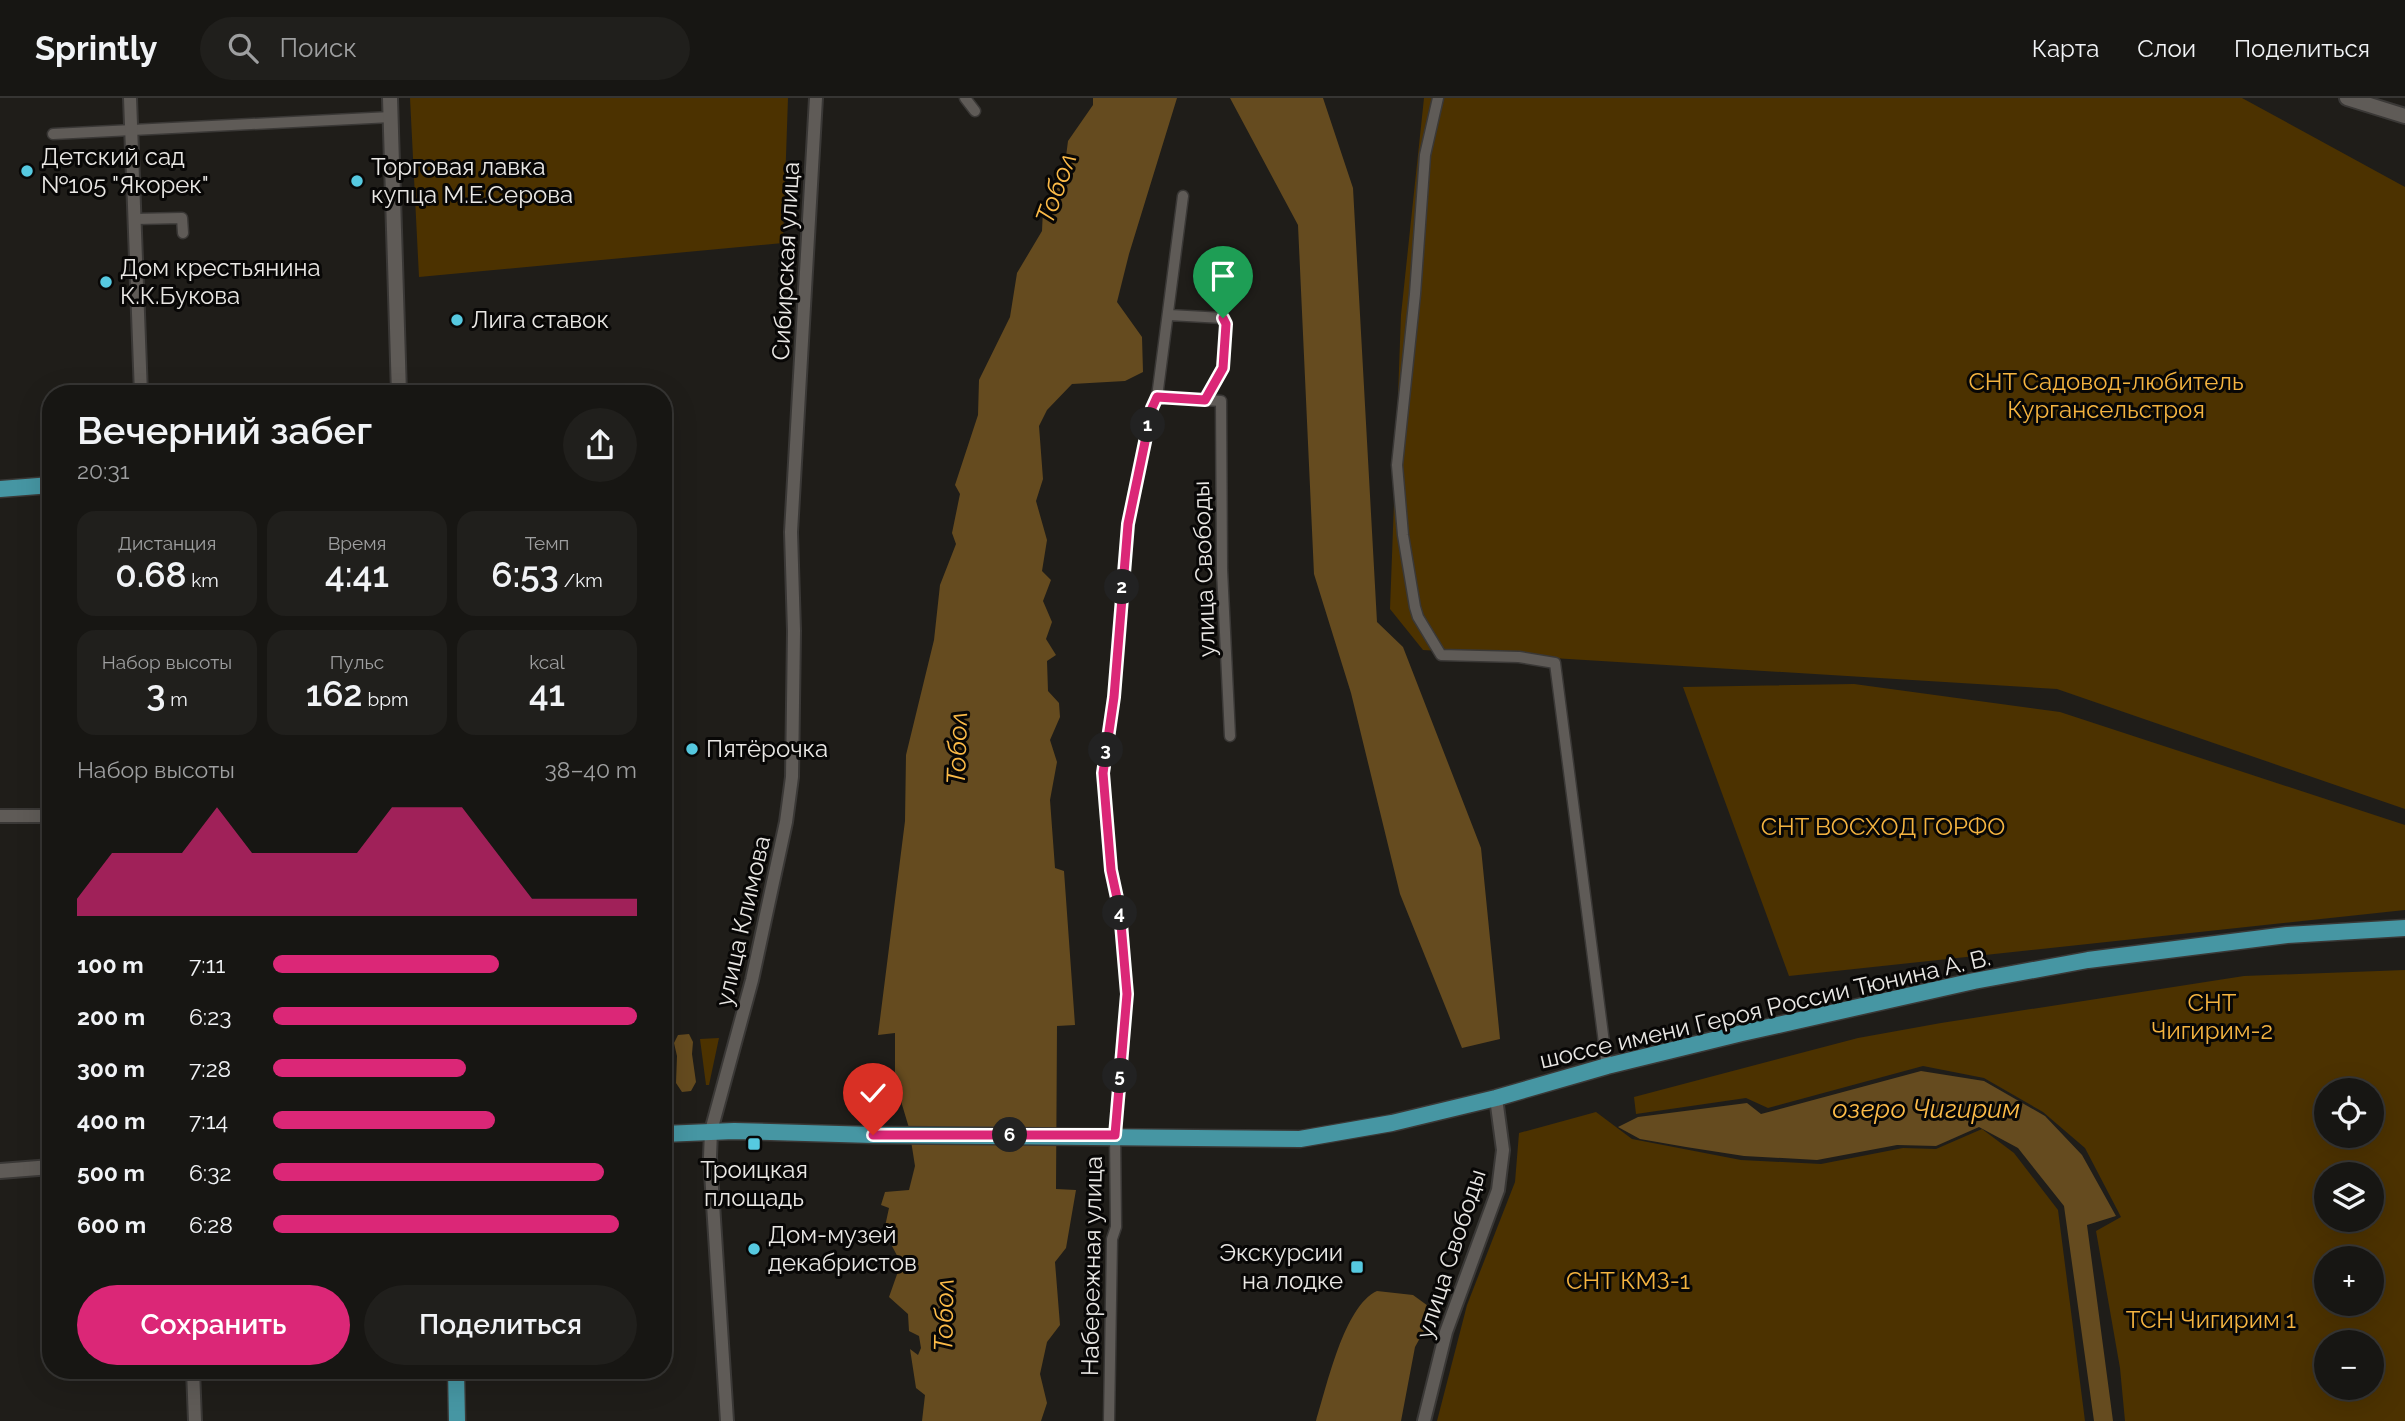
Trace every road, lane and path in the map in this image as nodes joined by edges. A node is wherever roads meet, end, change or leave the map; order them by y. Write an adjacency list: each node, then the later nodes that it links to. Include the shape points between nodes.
1 (130, 98): 10 (street)
2 (390, 98): 9 (main road)
3 (816, 98): 20 (street, Сибирская улица)
4 (965, 98): 7 (street)
5 (1438, 98): 27 (street, via 1425,155 1397,465 1415,607 1441,655 1555,663)
6 (2347, 98): 8 (main road)
7 (975, 111)
8 (2405, 116)
9 (391, 117): 10 (street); 17 (main road)
10 (132, 131): 11 (street); 13 (street)
11 (53, 134)
12 (1183, 196): 15 (street, Набережная улица)
13 (135, 219): 14 (street, via 182,218); 16 (street)
14 (183, 233)
15 (1169, 315): 18 (street, Набережная улица); 19 (street, via 1223,318 1226,322 1223,368)
16 (141, 385)
17 (399, 385)
18 (1157, 397): 19 (street); 31 (street, Набережная улица, via 1128,524 1103,773 1127,994)
19 (1205, 400): 23 (street, улица Свободы, via 1221,401 1222,570)
20 (798, 426): 29 (street, улица Климова, via 791,532 792,778 752,980)
21 (42, 486): 22 (main road)
22 (0, 489)
23 (1230, 736)
24 (0, 816): 25 (street)
25 (42, 816)
26 (2405, 928): 27 (main road, шоссе имени Героя России Тюнина А. В., via 2287,935 2088,960 1879,1002)
27 (1607, 1066): 28 (main road, шоссе имени Героя России Тюнина А. В.)
28 (1496, 1098): 31 (main road, шоссе имени Героя России Тюнина А. В., via 1300,1139); 40 (street, улица Свободы, via 1503,1150 1499,1190 1446,1332)
29 (711, 1131): 30 (main road, шоссе имени Героя России Тюнина А. В.); 31 (main road, шоссе имени Героя России Тюнина А. В.); 38 (street, улица Климова)
30 (672, 1133)
31 (1115, 1135): 39 (street, Набережная улица)
32 (42, 1168): 33 (main road)
33 (0, 1171)
34 (193, 1379): 36 (street)
35 (456, 1379): 37 (main road)
36 (195, 1421)
37 (457, 1421)
38 (727, 1421)
39 (1110, 1421)
40 (1424, 1421)

